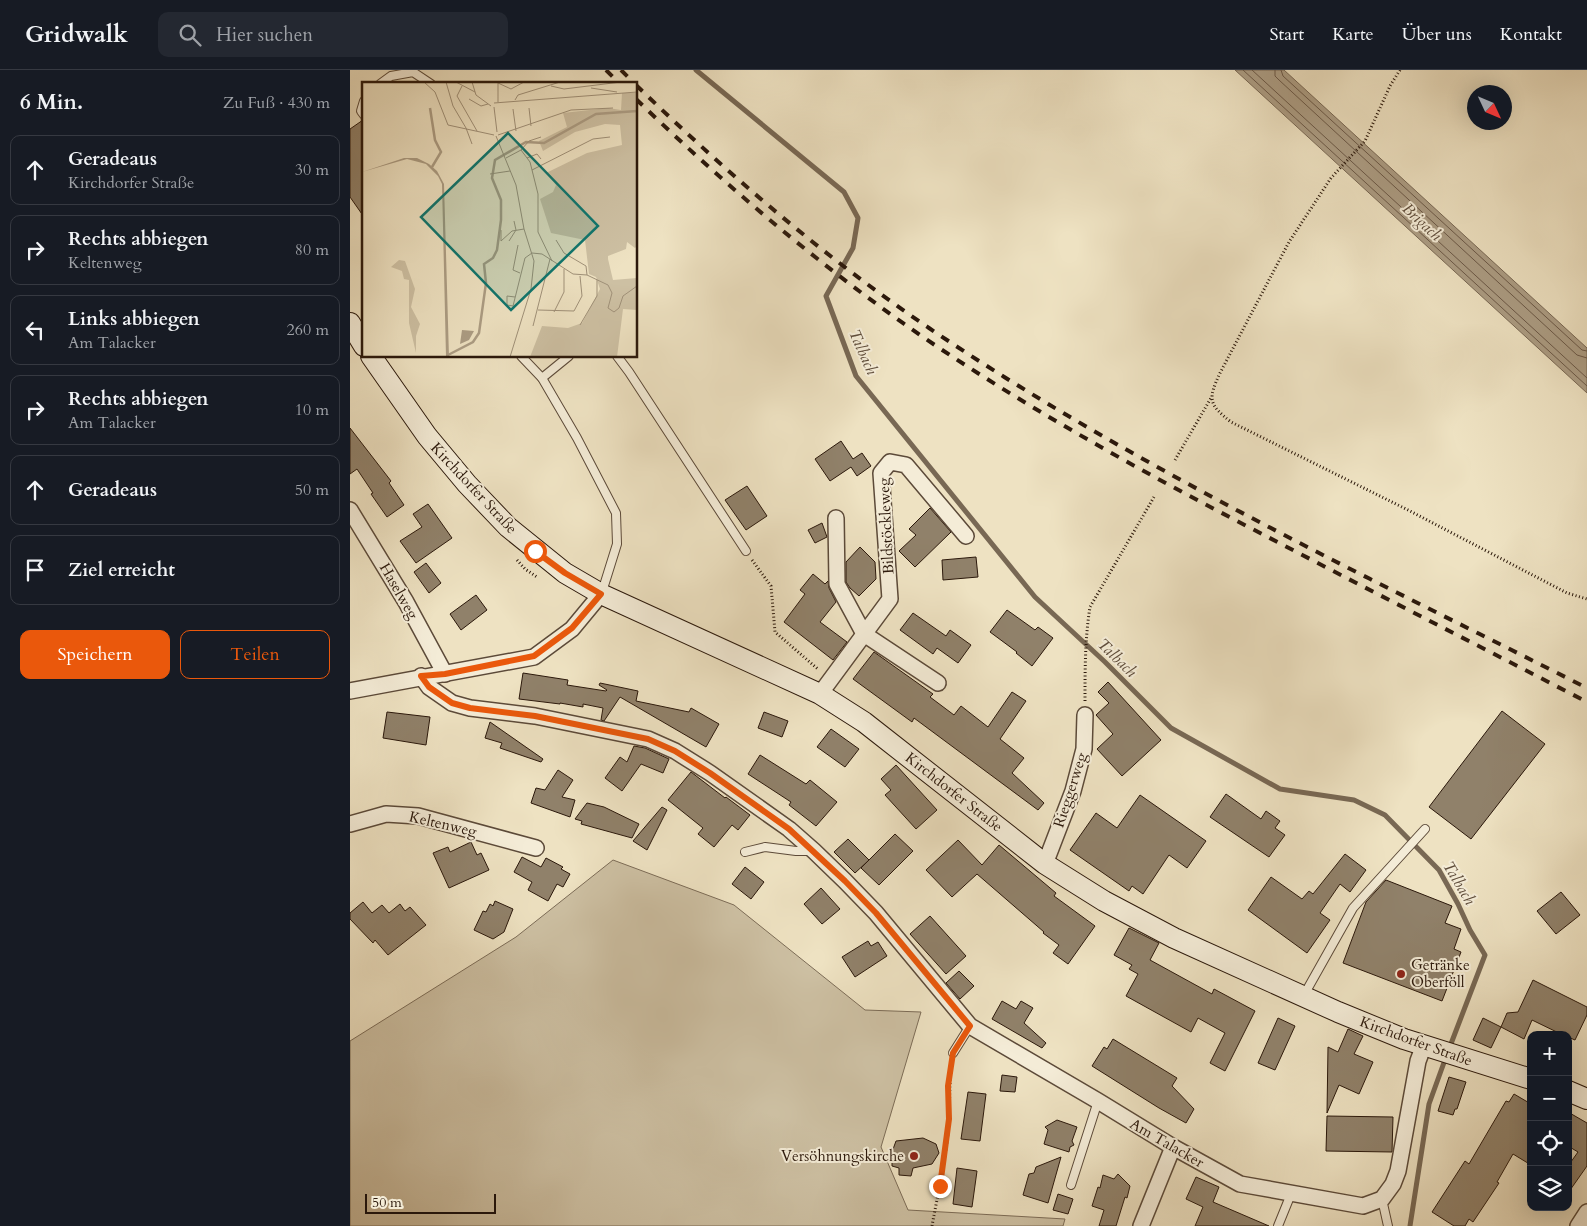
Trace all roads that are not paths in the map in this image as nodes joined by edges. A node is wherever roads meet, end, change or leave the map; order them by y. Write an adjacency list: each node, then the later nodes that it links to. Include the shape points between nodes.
1 (383, 82): 2 (lane, via 391,76 413,72)
2 (428, 82)
3 (350, 323): 4 (main road)
4 (362, 343)
5 (372, 358): 14 (main road, Kirchdorfer Straße, via 427,436 508,527 565,573)
6 (523, 358): 9 (lane)
7 (567, 358): 9 (lane)
8 (618, 358): 13 (lane)
9 (542, 378): 14 (lane, via 616,512 617,544)
10 (350, 510): 16 (street, Haselweg)
11 (836, 518): 15 (street, via 837,584)
12 (966, 536): 15 (street, Bildstöckleweg, via 906,464 890,462 881,473 890,599)
13 (746, 551)
14 (601, 594): 16 (street, via 572,628 534,656); 19 (main road, Kirchdorfer Straße)
15 (864, 634): 18 (street); 19 (street, Bildstöckleweg)
16 (445, 674): 17 (street)
17 (421, 676): 20 (street); 25 (street, Am Talacker, via 429,687 452,703 648,739 675,751 789,829)
18 (938, 683)
19 (825, 687): 27 (main road, Kirchdorfer Straße, via 864,722)
20 (350, 691)
21 (1085, 714): 27 (street, Rieggerweg, via 1084,749)
22 (350, 824): 24 (street, Keltenweg, via 386,814 418,816)
23 (1423, 832): 28 (lane, via 1353,908)
24 (536, 848)
25 (814, 851): 26 (lane, via 765,847); 29 (street, Am Talacker, via 876,913)
26 (745, 852)
27 (1045, 864): 28 (main road, Kirchdorfer Straße, via 1174,938)
28 (1303, 997): 30 (main road, Kirchdorfer Straße)
29 (970, 1026): 31 (lane); 35 (street, Am Talacker)
30 (1432, 1048): 32 (main road, Kirchdorfer Straße); 39 (street, via 1418,1061 1398,1171)
31 (953, 1053)
32 (1527, 1078)
33 (1572, 1093): 34 (main road)
34 (1587, 1099)
35 (1098, 1101): 36 (street, Am Talacker); 37 (lane)
36 (1173, 1147): 38 (street, Am Talacker, via 1240,1184); 41 (street)
37 (1072, 1185)
38 (1290, 1194): 39 (street, Am Talacker, via 1362,1206); 42 (lane)
39 (1382, 1199): 43 (lane)
40 (1587, 1212): 44 (street)
41 (1141, 1226)
42 (1278, 1226)
43 (1388, 1226)
44 (1578, 1226)

